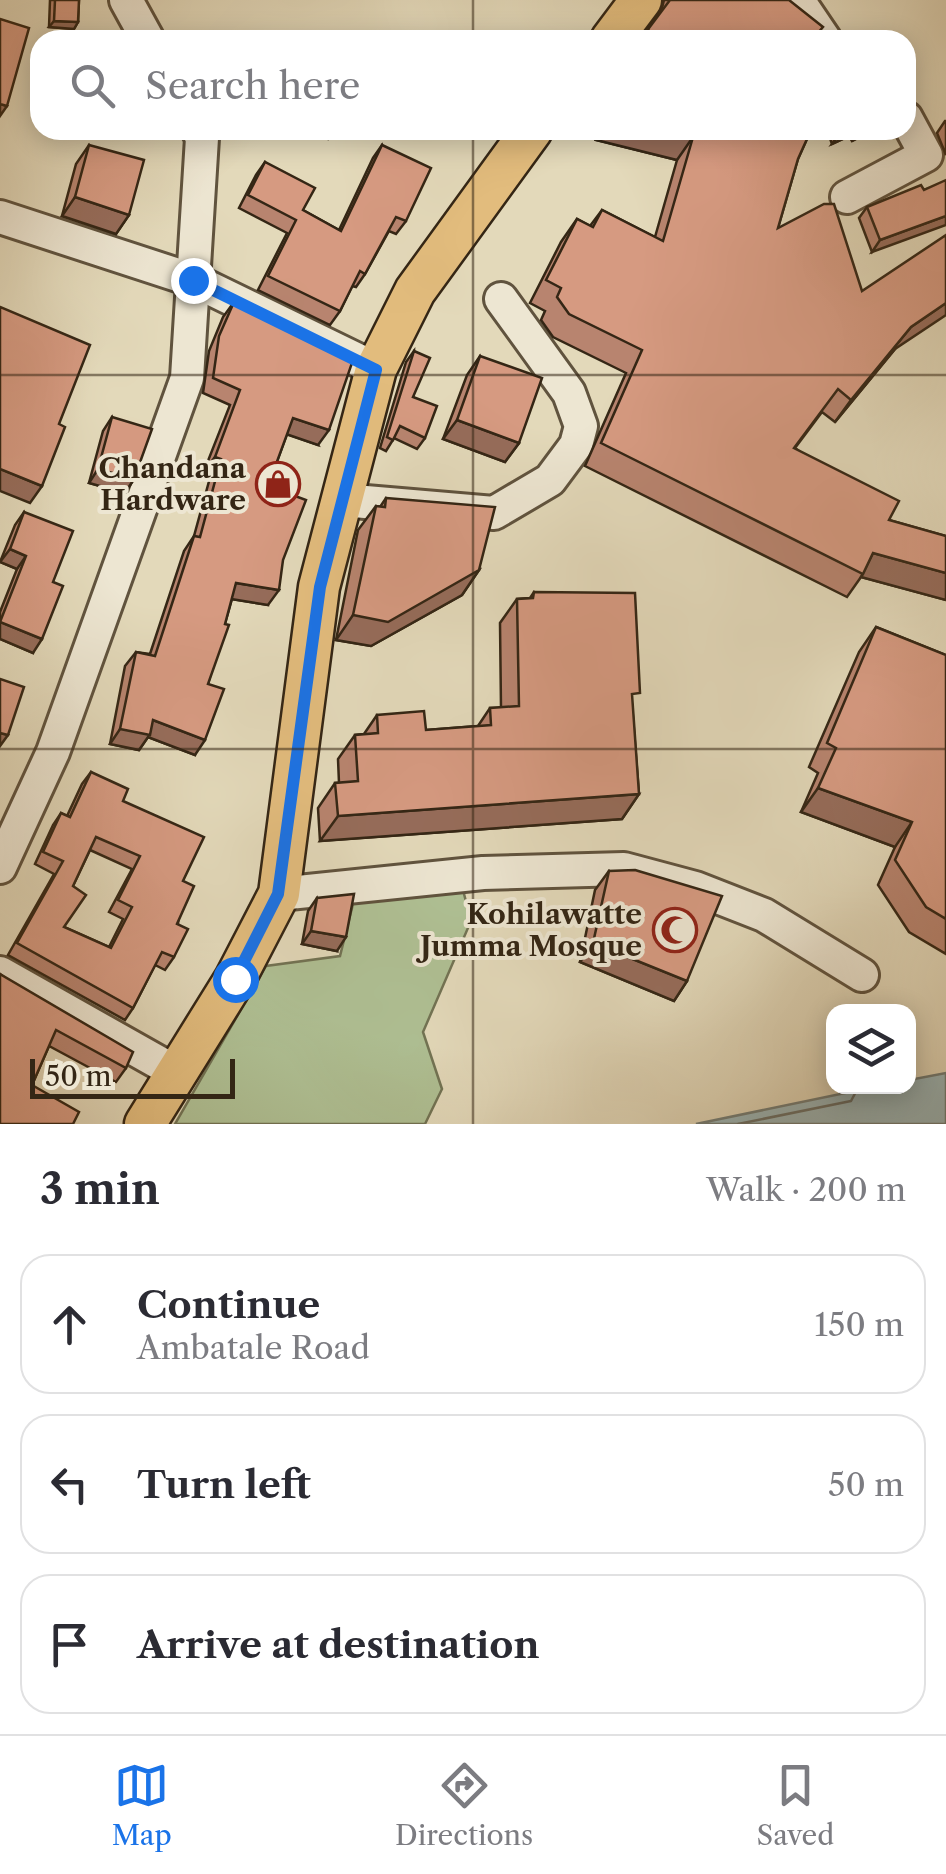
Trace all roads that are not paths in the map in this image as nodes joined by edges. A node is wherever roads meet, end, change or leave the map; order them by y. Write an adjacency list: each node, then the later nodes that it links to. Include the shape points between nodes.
1 (126, 0): 4 (street)
2 (641, 0): 5 (main road)
3 (798, 0): 6 (street)
4 (142, 30)
5 (618, 30)
6 (818, 30)
7 (916, 137): 10 (street, via 926,156)
8 (202, 140): 12 (street)
9 (525, 140): 14 (main road, via 415,290)
10 (846, 197)
11 (0, 217): 12 (street)
12 (193, 280): 14 (street); 16 (street, via 187,378 53,752)
13 (501, 299): 15 (street, via 569,393 581,426 576,445 550,480 494,513)
14 (376, 370): 15 (main road)
15 (342, 500): 17 (main road, via 320,587)
16 (0, 867)
17 (278, 894): 19 (street, via 483,873 624,869 764,915); 20 (main road)
18 (0, 973): 20 (street)
19 (862, 975)
20 (178, 1074): 21 (main road)
21 (145, 1124)

